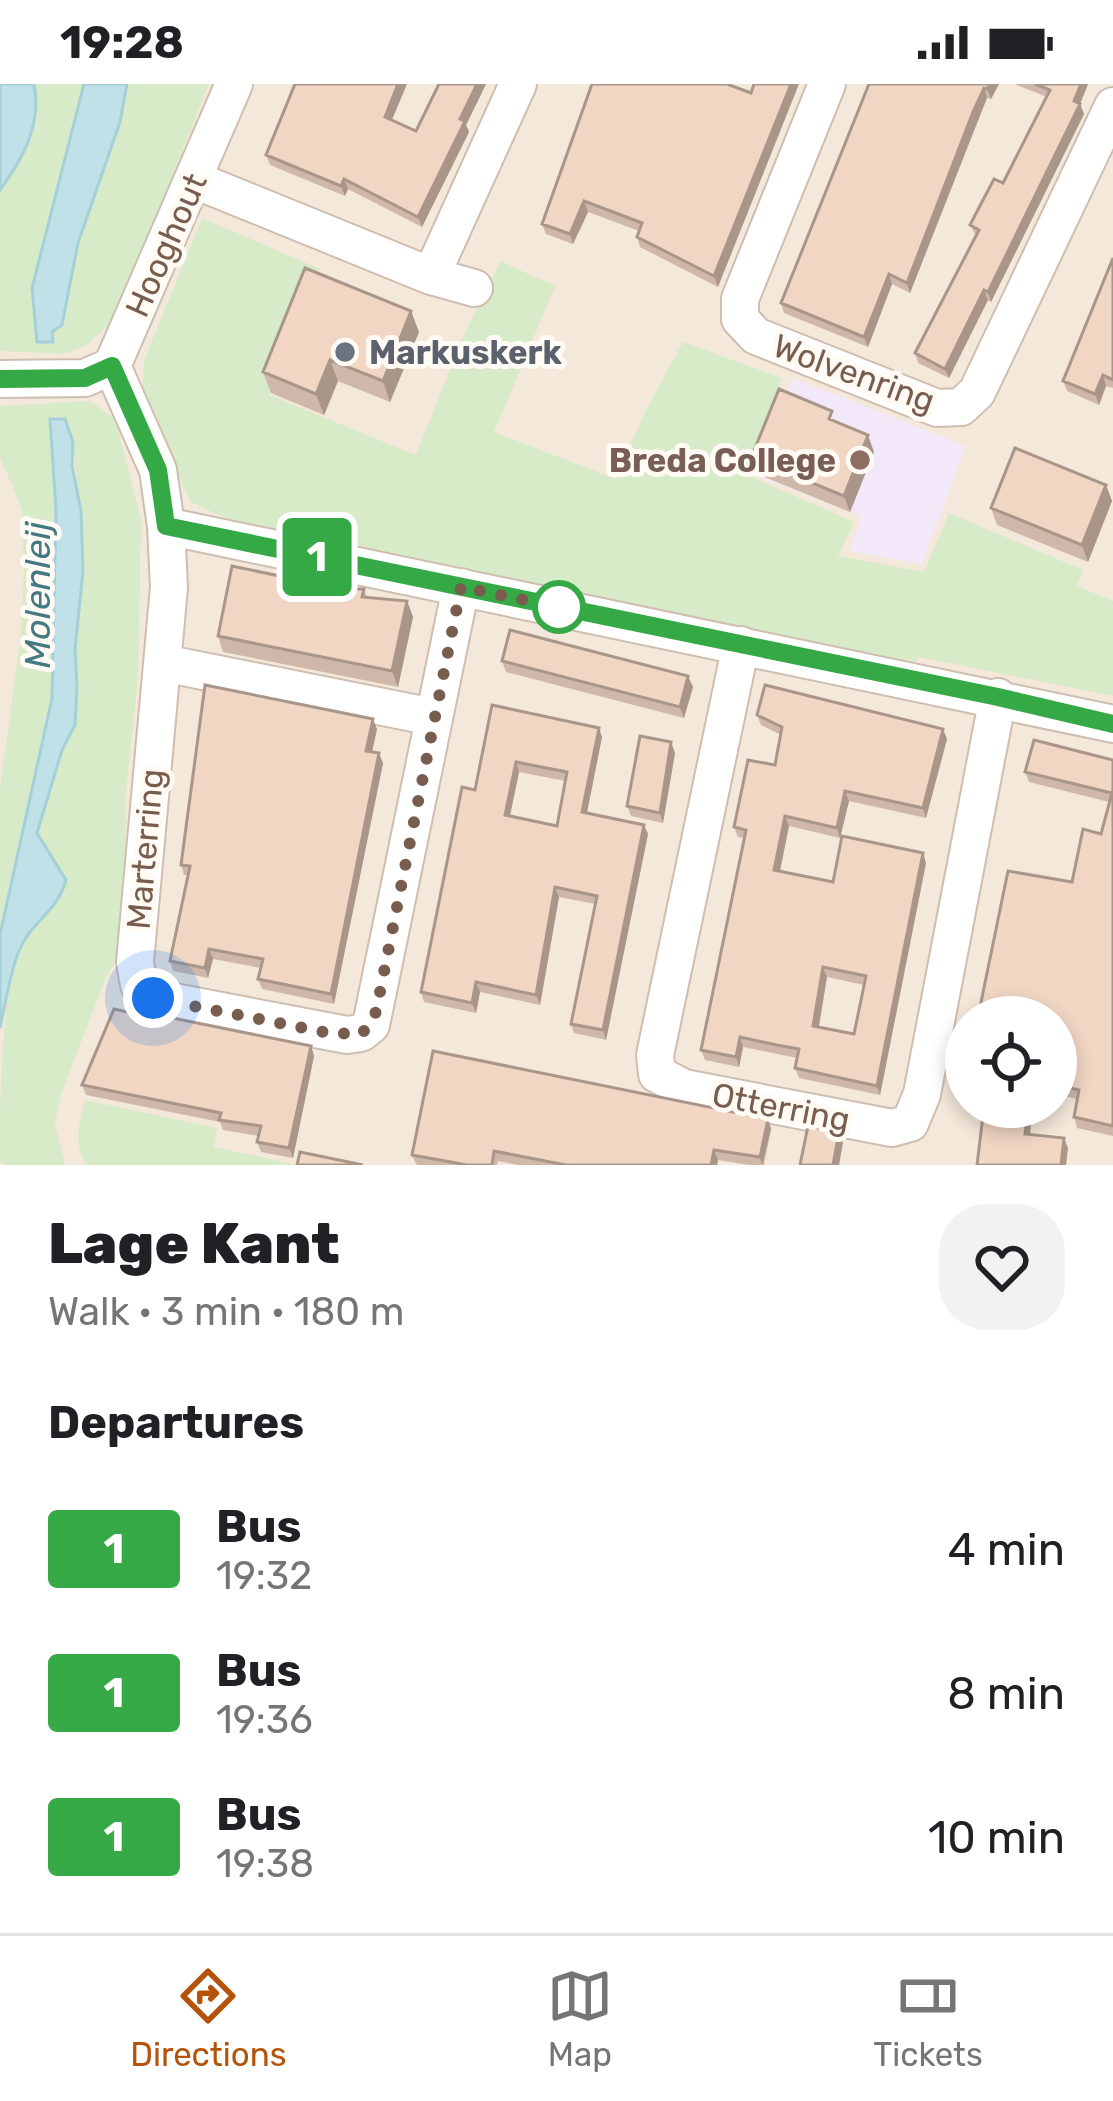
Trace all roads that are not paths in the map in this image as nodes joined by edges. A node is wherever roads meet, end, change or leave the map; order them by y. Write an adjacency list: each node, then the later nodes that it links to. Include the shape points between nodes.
1 (234, 84): 5 (street, Hooghout)
2 (518, 84): 6 (street)
3 (827, 84): 4 (street, Wolvenring, via 740,299 740,319 756,336 937,408 961,407 976,392)
4 (1113, 106)
5 (195, 180): 6 (street); 8 (street, Hooghout)
6 (431, 276): 7 (street)
7 (474, 288)
8 (112, 366): 9 (street, via 85,378); 10 (street, Marterring, via 158,470)
9 (0, 379)
10 (166, 526): 11 (street); 13 (street, Marterring)
11 (461, 587): 12 (street); 15 (street, Marterring)
12 (741, 645): 14 (street); 14 (street, Otterring, via 656,1055 657,1075 684,1088 892,1128 910,1124)
13 (163, 663): 15 (street); 15 (street, Marterring, via 135,962 139,985 175,1003 362,1034 371,1024)
14 (998, 697): 16 (street)
15 (433, 717)
16 (1113, 724)

